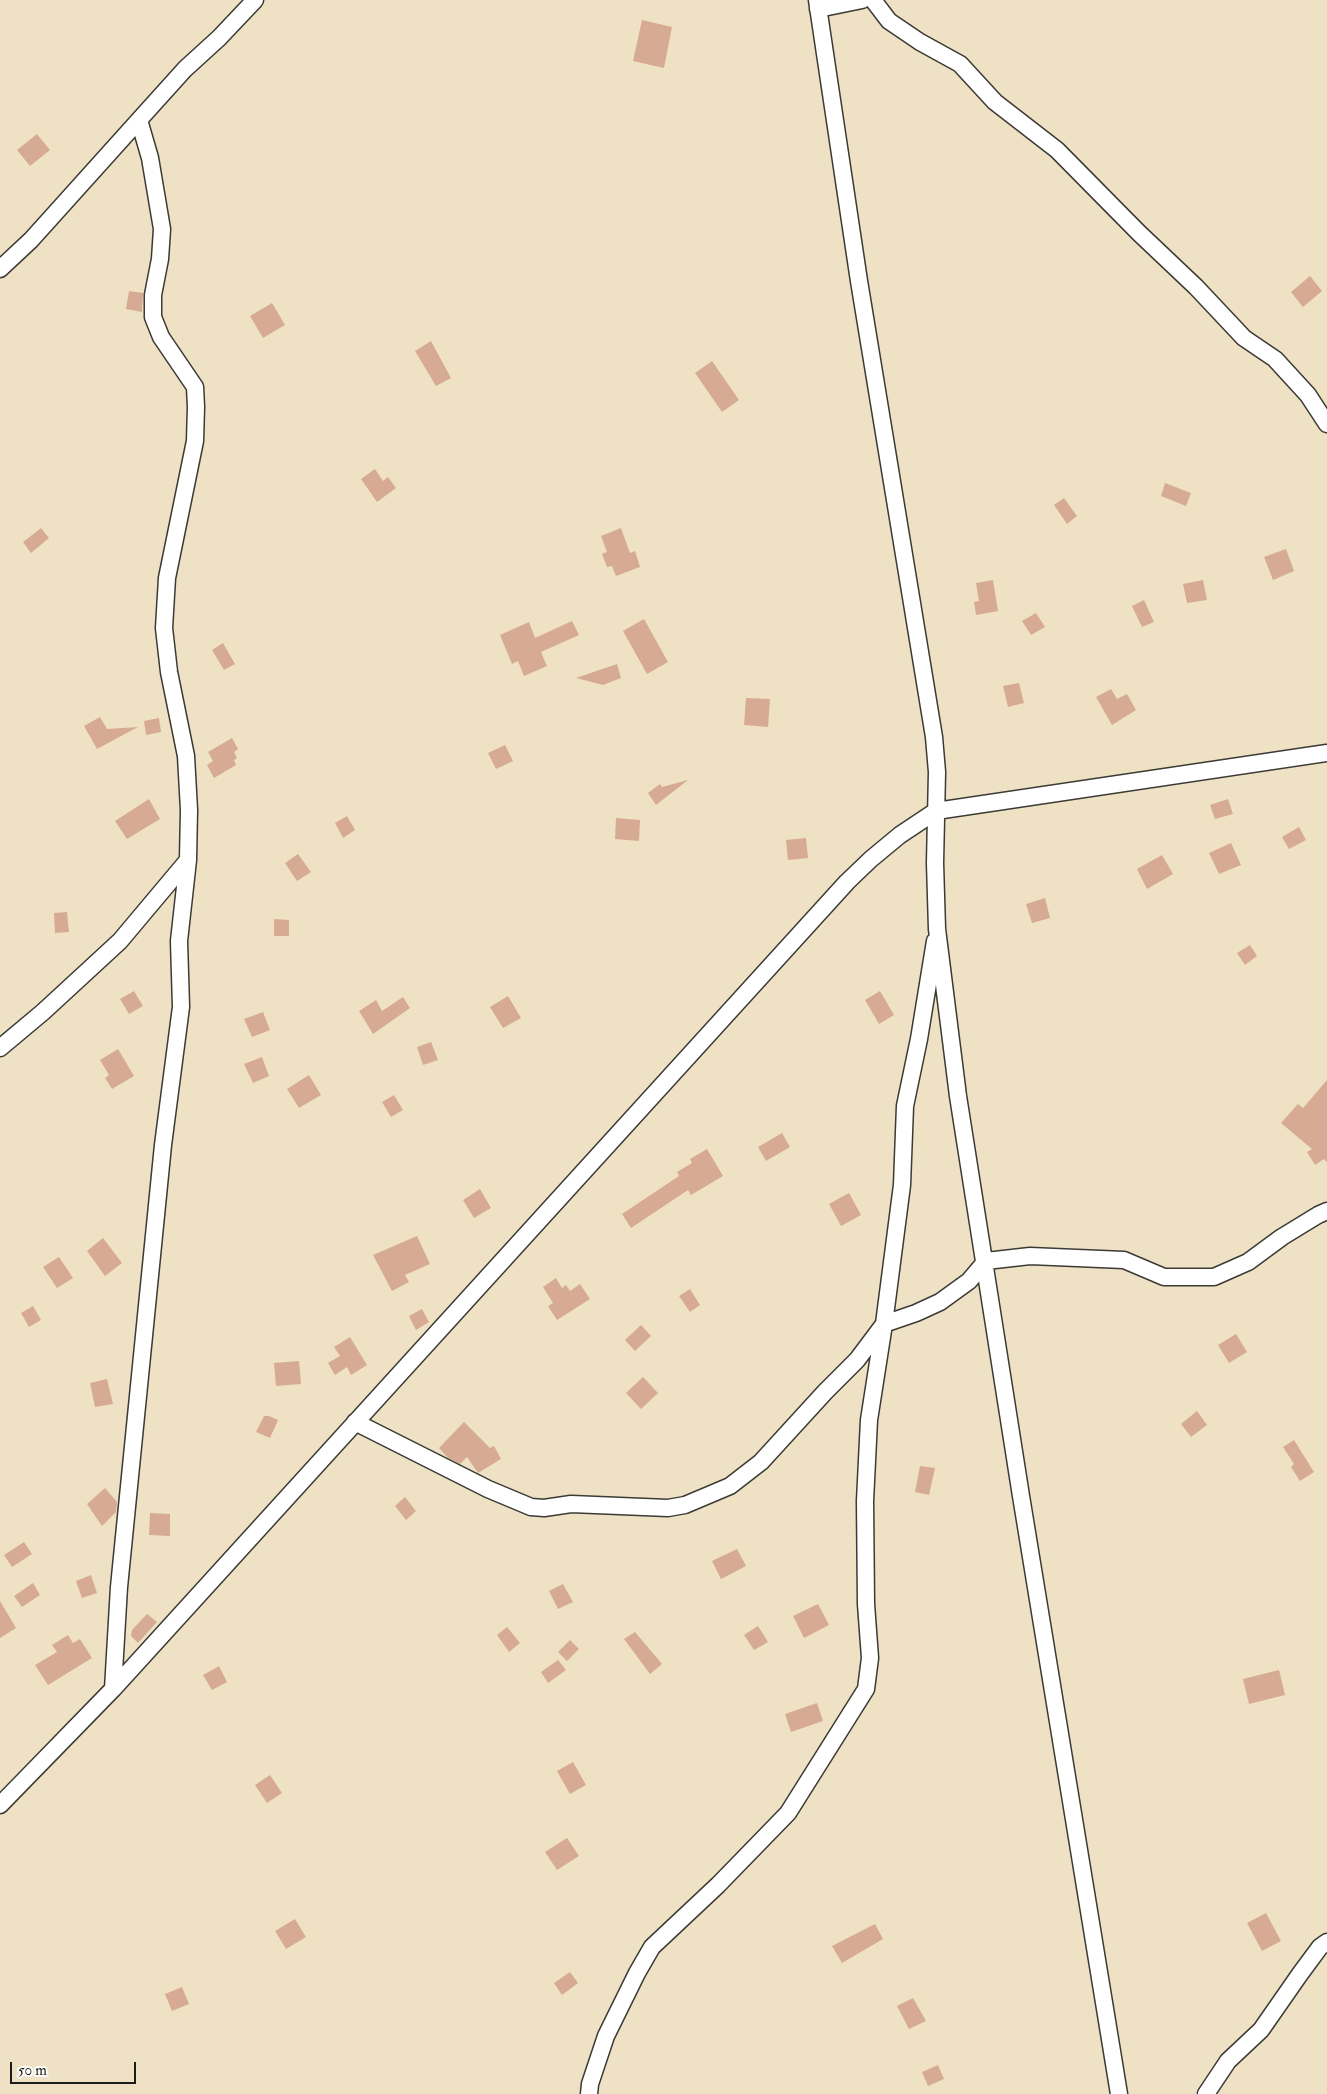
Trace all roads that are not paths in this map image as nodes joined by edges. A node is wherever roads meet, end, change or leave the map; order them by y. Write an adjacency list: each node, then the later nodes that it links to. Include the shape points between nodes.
1 (255, 0): 5 (street)
2 (862, 0): 4 (street)
3 (874, 0): 7 (street, via 889,21 960,64 995,102 1057,150 1196,286 1244,338 1275,359 1308,395)
4 (818, 5): 9 (street, via 859,280 934,737)
5 (139, 120): 6 (street, via 31,240); 10 (street, via 150,158 162,229 153,317 161,337 195,387 195,441 167,578 164,628 169,672 186,756)
6 (0, 269)
7 (1327, 424)
8 (1327, 753): 9 (street)
9 (936, 811): 11 (street); 16 (street, via 900,835 847,882)
10 (188, 860): 12 (street, via 120,941); 17 (street, via 179,941 181,1007 163,1145 119,1587)
11 (937, 929): 14 (street, via 958,1096); 15 (street, via 905,1106 902,1185)
12 (0, 1048)
13 (1324, 1210): 14 (street, via 1248,1262 1214,1277 1164,1277 1133,1263 1114,1259 1030,1256)
14 (986, 1261): 15 (street, via 968,1282 940,1302); 21 (street)
15 (884, 1324): 16 (street, via 857,1360 761,1462 730,1486 685,1505 668,1508 571,1504 531,1507); 20 (street, via 869,1420 866,1604 870,1658 866,1689 788,1813 652,1948 606,2036)
16 (355, 1422): 17 (street)
17 (114, 1688): 18 (street)
18 (0, 1805)
19 (1327, 1942): 22 (street, via 1320,1947 1261,2030 1228,2061)
20 (589, 2094)
21 (1119, 2094)
22 (1206, 2094)

